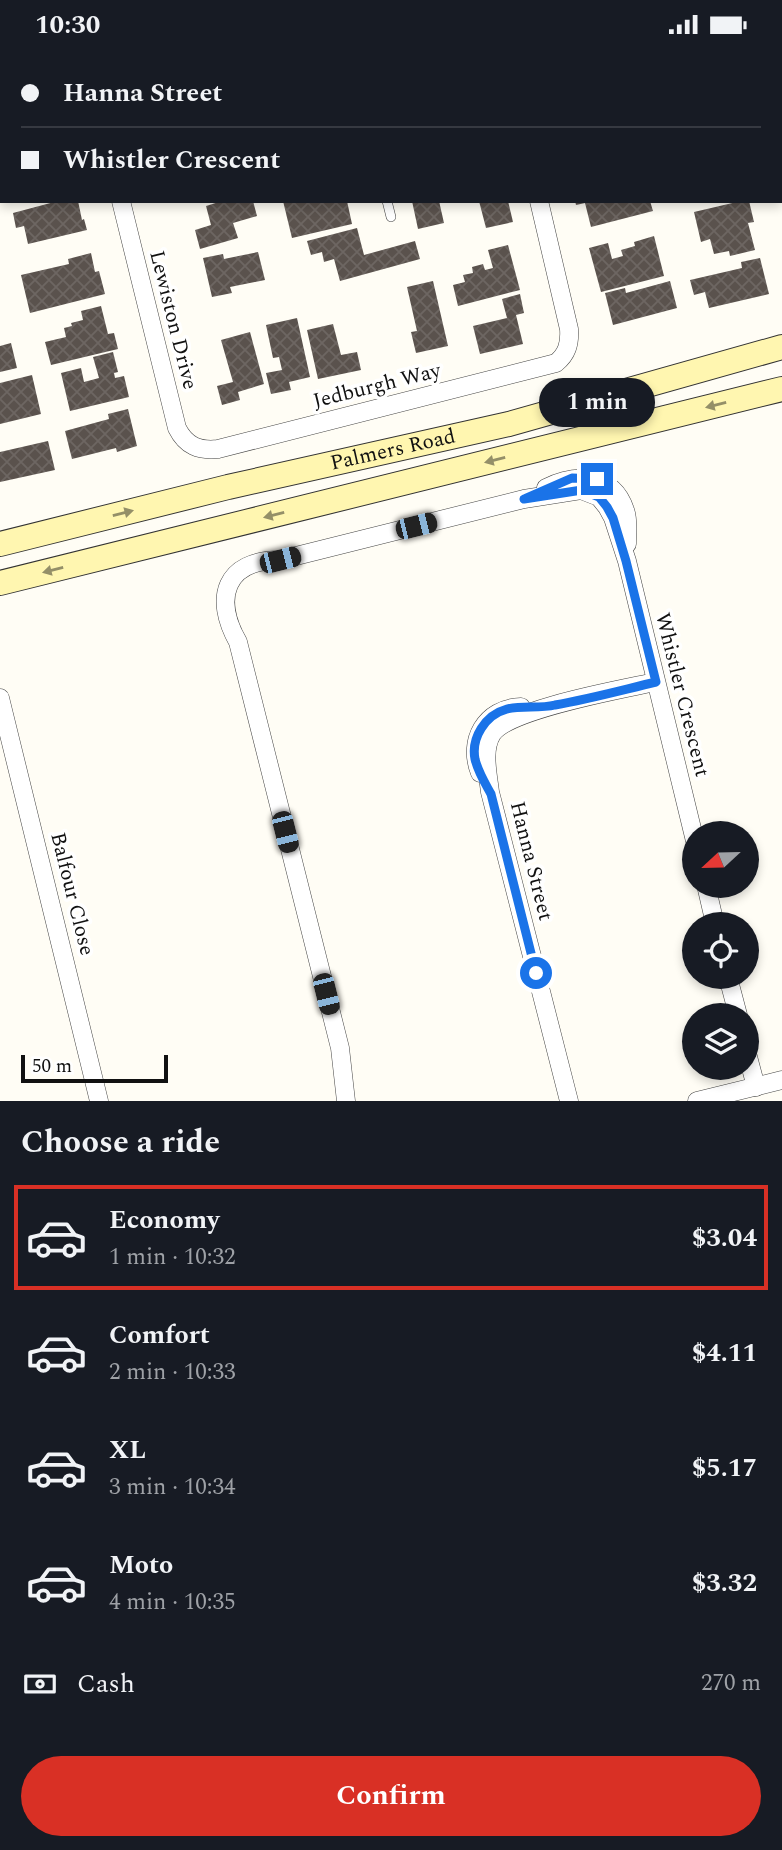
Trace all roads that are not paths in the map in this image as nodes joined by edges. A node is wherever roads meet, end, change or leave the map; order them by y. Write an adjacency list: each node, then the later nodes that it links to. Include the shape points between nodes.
1 (121, 203): 7 (street, Lewiston Drive, via 174,416)
2 (388, 203): 4 (lane)
3 (539, 203): 7 (street, Jedburgh Way, via 569,329 568,347 556,363 218,449)
4 (391, 217)
5 (782, 347): 8 (main road, Palmers Road, one-way to 5, via 509,424)
6 (782, 389): 9 (main road, Palmers Road, one-way to 9)
7 (190, 445)
8 (0, 544)
9 (0, 583)
10 (656, 682): 12 (street, Whistler Crescent); 13 (street, Whistler Crescent, via 626,561 625,510 614,491 597,479 572,478 524,499 280,560 241,584 236,602 238,642); 20 (street, Hanna Street, via 539,709 518,707 497,713 478,735 475,760 490,793)
11 (0, 698): 17 (street, Balfour Close)
12 (690, 821)
13 (340, 1048): 18 (street, Whistler Crescent); 19 (street, Whistler Crescent, via 352,1071)
14 (754, 1080): 16 (street)
15 (782, 1080): 16 (street)
16 (756, 1087): 21 (street)
17 (99, 1101)
18 (346, 1101)
19 (358, 1101)
20 (569, 1101)
21 (697, 1101)

